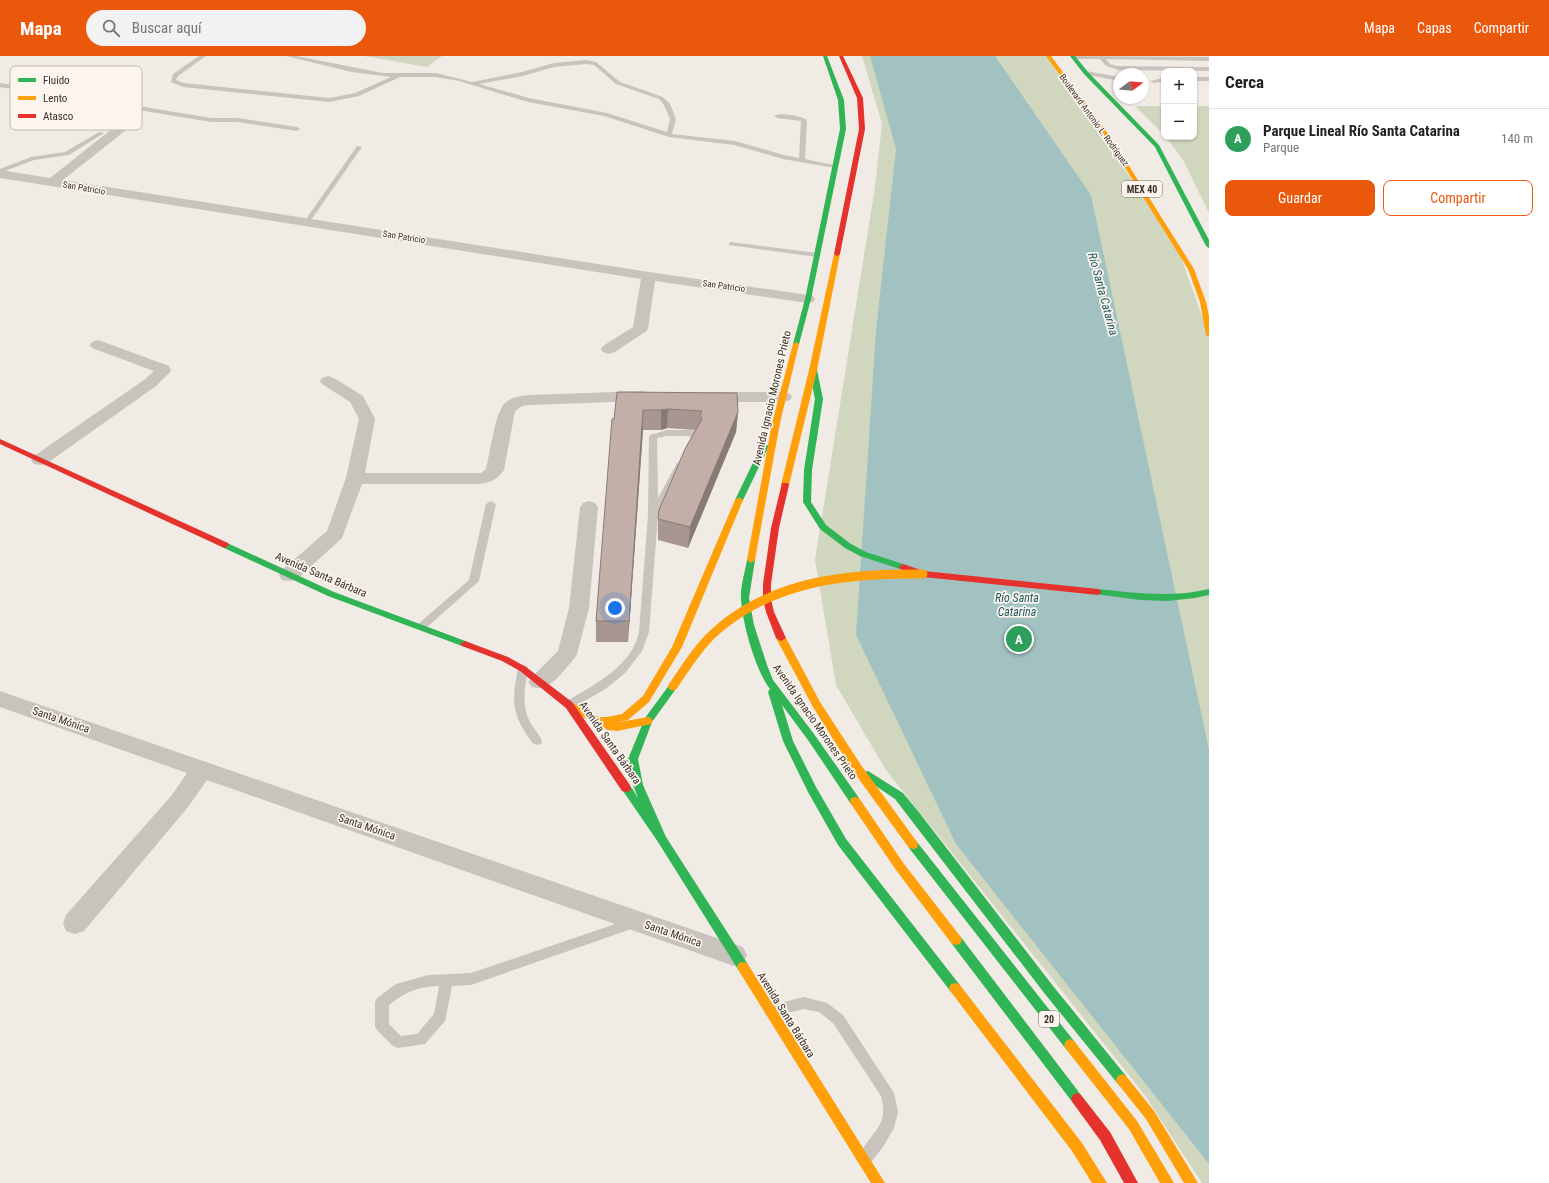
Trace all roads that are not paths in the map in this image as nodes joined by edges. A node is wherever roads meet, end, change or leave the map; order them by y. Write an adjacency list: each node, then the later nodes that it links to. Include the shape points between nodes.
1 (202, 56): 11 (lane, via 175,75 173,81 183,85 330,100 345,99 363,93)
2 (289, 56): 11 (lane, via 352,70)
3 (825, 56): 30 (main road, Avenida Ignacio Morones Prieto, via 842,98 844,112)
4 (841, 56): 42 (main road, Avenida Ignacio Morones Prieto, via 860,98 862,129)
5 (1048, 56): 39 (main road, Boulevard Antonio L. Rodríguez / MEX 40, via 1111,142 1191,269 1203,302)
6 (1072, 56): 7 (lane); 10 (main road, Boulevard Antonio L. Rodríguez / MEX 40)
7 (1100, 57): 8 (lane); 9 (lane, via 1114,68)
8 (1209, 59)
9 (1209, 69)
10 (1086, 73): 12 (lane); 20 (main road, Boulevard Antonio L. Rodríguez / MEX 40)
11 (400, 75): 17 (lane, via 436,75)
12 (1113, 78)
13 (1197, 79): 14 (lane)
14 (1209, 79)
15 (1161, 80): 16 (lane)
16 (1153, 81)
17 (472, 84): 27 (lane, via 528,100 604,114); 27 (lane, via 554,65 586,62 596,64 618,83 661,98 667,104 673,119)
18 (0, 85): 19 (lane)
19 (10, 87)
20 (1113, 96)
21 (1121, 104): 35 (main road, Boulevard Antonio L. Rodríguez / MEX 40, via 1161,152)
22 (142, 109): 24 (lane, via 211,120 242,120)
23 (777, 116): 29 (lane, via 804,120)
24 (297, 128)
25 (118, 130): 32 (street)
26 (102, 133): 31 (lane, via 67,154 33,158)
27 (669, 135): 29 (lane, via 735,142)
28 (359, 147): 33 (lane)
29 (802, 161): 30 (lane)
30 (835, 166): 36 (main road, Avenida Ignacio Morones Prieto)
31 (0, 173): 32 (street, San Patricio)
32 (53, 182): 33 (street, San Patricio)
33 (307, 222): 37 (street, San Patricio)
34 (731, 244): 36 (lane)
35 (1209, 244)
36 (817, 255): 38 (main road, Avenida Ignacio Morones Prieto)
37 (649, 276): 38 (street, San Patricio); 41 (street, via 640,329)
38 (808, 299): 46 (main road, Avenida Ignacio Morones Prieto)
39 (1209, 335)
40 (98, 345): 49 (street, via 163,371 150,383)
41 (609, 349)
42 (812, 370): 54 (main road, via 819,399 808,470 807,502 814,515 823,528 834,537 863,554); 68 (main road, Avenida Ignacio Morones Prieto, via 775,528 767,599 776,629 816,704)
43 (328, 381): 50 (street, via 357,399 367,419)
44 (656, 396): 50 (street, via 529,400 515,403 507,411 495,470 484,478)
45 (695, 397): 46 (street)
46 (784, 397): 47 (main road, Avenida Ignacio Morones Prieto)
47 (776, 423): 61 (main road, Avenida Ignacio Morones Prieto, via 746,598 749,625); 65 (main road, via 743,489 677,647 658,680 646,699 625,717 607,721)
48 (0, 441): 49 (main road, Avenida Santa Bárbara)
49 (40, 460): 55 (main road, Avenida Santa Bárbara)
50 (355, 478): 55 (street, via 335,534)
51 (491, 504): 59 (lane, via 474,581)
52 (589, 507): 62 (street, via 579,608 567,654)
53 (653, 515): 53 (lane, via 653,438 667,433 692,434 695,438); 64 (lane, via 644,632 637,651 604,685)
54 (923, 574): 57 (main road); 66 (main road, bridge, via 876,575 832,580 791,589 760,601 724,624 708,639)
55 (289, 575): 59 (main road, Avenida Santa Bárbara)
56 (1209, 592): 57 (main road, via 1199,596)
57 (1169, 599): 58 (main road)
58 (1196, 606)
59 (421, 628): 60 (main road, Avenida Santa Bárbara, via 499,656)
60 (523, 669): 62 (main road, Avenida Santa Bárbara); 67 (lane, via 517,697 521,718)
61 (769, 681): 78 (main road, via 788,741 842,842 1077,1147); 79 (main road, Avenida Ignacio Morones Prieto, via 805,727 900,867 1105,1136)
62 (539, 682): 64 (main road, Avenida Santa Bárbara)
63 (0, 699): 69 (street, Santa Mónica)
64 (569, 705): 65 (main road); 70 (main road, Avenida Santa Bárbara)
65 (594, 720): 66 (main road, via 613,727)
66 (648, 721): 70 (main road, via 636,746 634,769 638,785)
67 (537, 741)
68 (857, 768): 80 (main road, Avenida Ignacio Morones Prieto / 20, via 924,860 1133,1125); 81 (main road, via 899,796 914,814 1049,990 1150,1115)
69 (202, 769): 71 (street, Santa Mónica); 72 (street, via 180,801)
70 (662, 840): 73 (main road, Avenida Santa Bárbara)
71 (638, 922): 73 (street, Santa Mónica); 74 (lane, via 471,979)
72 (75, 923)
73 (734, 955): 75 (main road, Avenida Santa Bárbara)
74 (446, 981): 74 (lane, via 428,981 402,988 382,1002 382,1026 398,1042 420,1040 440,1017)
75 (770, 1011): 76 (main road, Avenida Santa Bárbara); 76 (lane, via 804,1004 822,1007 838,1019 887,1093 891,1104 889,1126)
76 (863, 1160): 77 (main road, Avenida Santa Bárbara)
77 (878, 1183)
78 (1100, 1183)
79 (1131, 1183)
80 (1167, 1183)
81 (1191, 1183)

